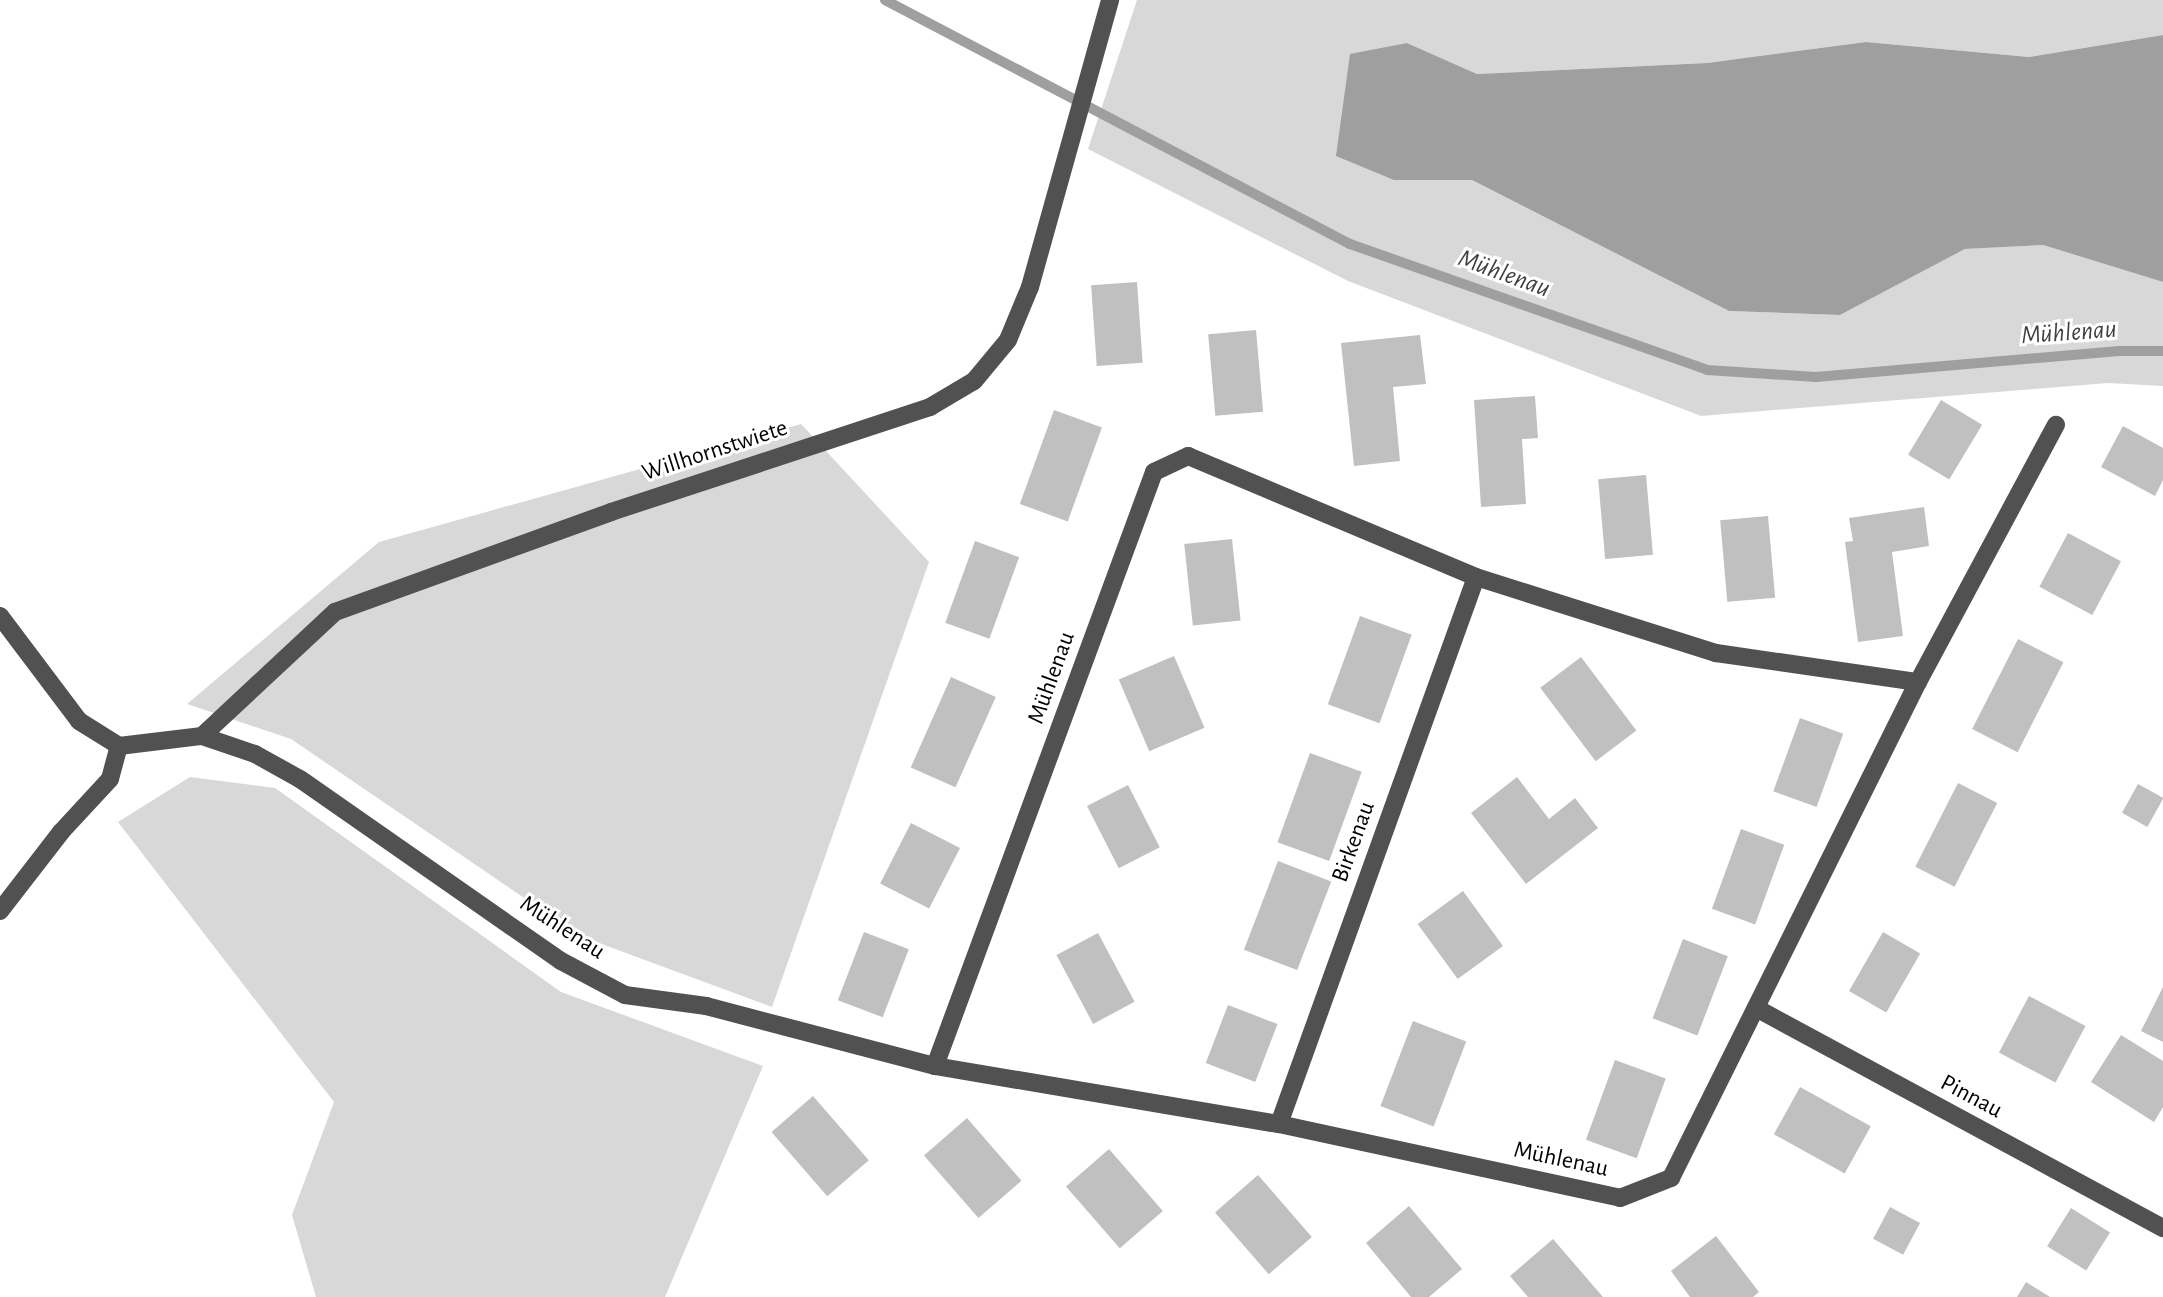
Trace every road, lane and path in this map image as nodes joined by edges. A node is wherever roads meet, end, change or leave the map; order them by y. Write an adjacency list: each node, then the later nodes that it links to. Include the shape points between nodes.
1 (1111, 0): 6 (street, Willhornstwiete, via 1026,298 1008,340 974,381 930,407 611,512 335,612)
2 (2056, 425): 5 (street, Mühlenau)
3 (1476, 577): 5 (street, Mühlenau, via 1716,653); 10 (street, Mühlenau, via 1188,456 1154,472); 11 (street, Birkenau)
4 (0, 617): 7 (street, via 79,721)
5 (1918, 682): 9 (street, Mühlenau)
6 (202, 736): 7 (street); 10 (street, Mühlenau, via 255,754 300,779 561,961 625,995 706,1006)
7 (119, 746): 8 (street, via 110,779 61,832)
8 (0, 911)
9 (1756, 1008): 11 (street, Mühlenau, via 1671,1178 1620,1198); 12 (street, Pinnau)
10 (935, 1066): 11 (street, Mühlenau)
11 (1279, 1124)
12 (2163, 1228)

